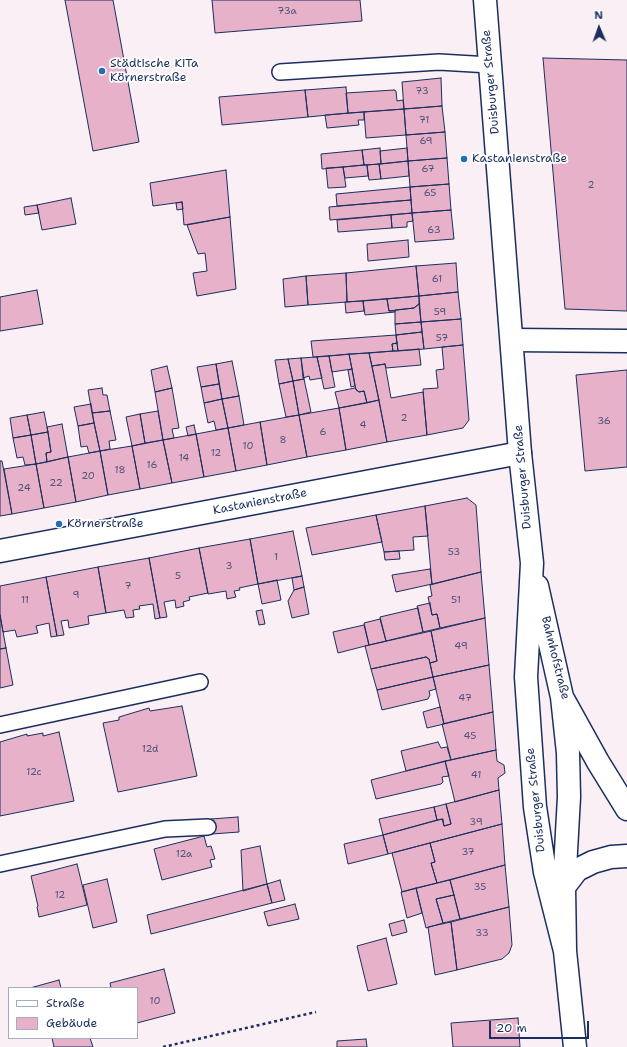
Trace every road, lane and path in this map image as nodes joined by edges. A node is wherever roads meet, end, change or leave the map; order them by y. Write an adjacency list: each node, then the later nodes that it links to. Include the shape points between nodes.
1 (485, 0): 2 (main road, Duisburger Straße)
2 (490, 65): 3 (lane, via 440,62); 4 (main road, Duisburger Straße)
3 (280, 72)
4 (512, 340): 5 (main road); 6 (main road, Duisburger Straße)
5 (627, 341)
6 (520, 453): 7 (main road, Kastanienstraße); 8 (main road, Duisburger Straße)
7 (0, 551)
8 (532, 563): 10 (main road, Bahnhofstraße); 17 (main road, Duisburger Straße, via 526,677 534,807 545,872)
9 (200, 682): 11 (lane)
10 (562, 697): 12 (main road, Bahnhofstraße); 16 (main road, Duisburger Straße, via 568,753)
11 (0, 725)
12 (627, 809)
13 (208, 827): 15 (lane, via 165,829)
14 (627, 856): 16 (main road, via 593,862 577,870)
15 (0, 864)
16 (564, 886): 17 (main road, Duisburger Straße)
17 (565, 951): 20 (main road, Duisburger Straße)
18 (316, 1012): 19 (path)
19 (163, 1047)
20 (575, 1047)

